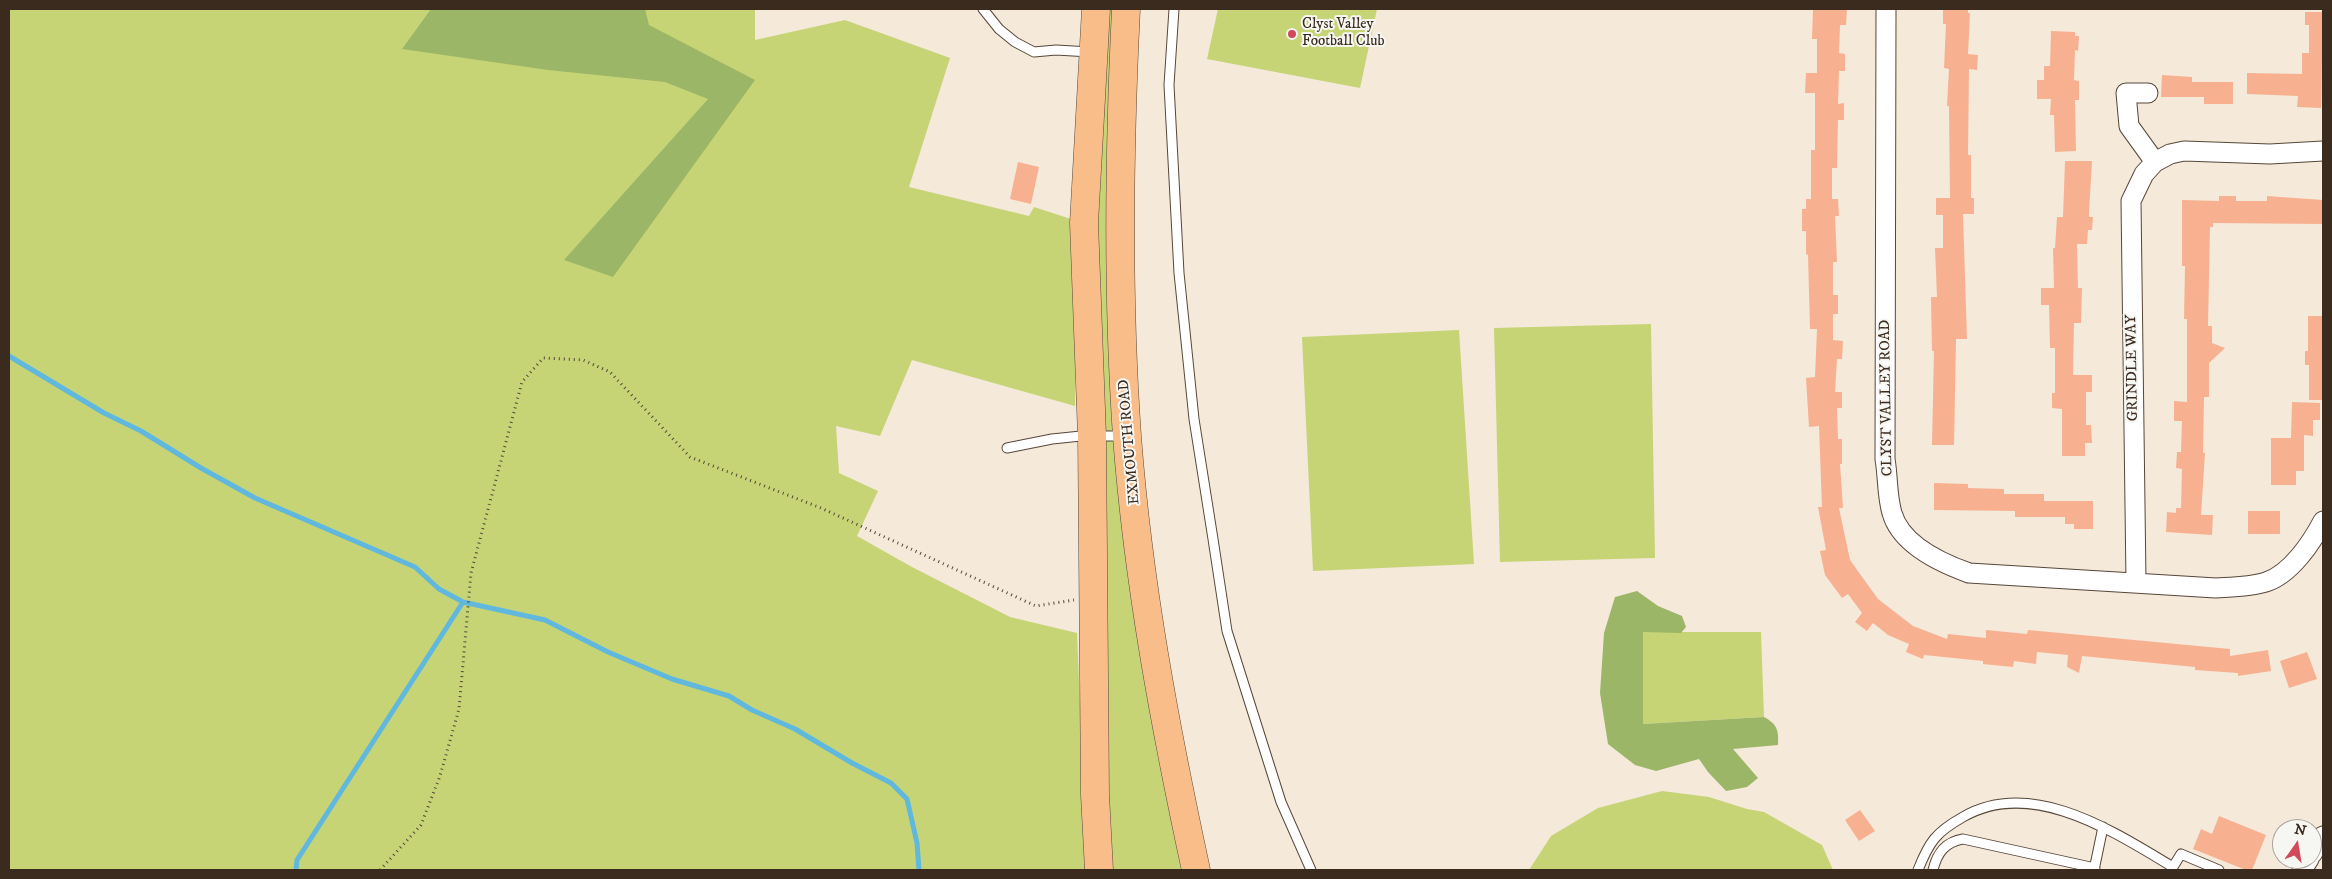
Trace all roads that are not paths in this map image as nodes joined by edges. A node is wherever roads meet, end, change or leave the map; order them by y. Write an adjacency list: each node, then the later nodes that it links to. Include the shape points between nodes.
1 (982, 9): 6 (lane, via 999,29 1034,52)
2 (1096, 9): 6 (highway)
3 (1126, 9): 11 (highway, EXMOUTH ROAD, via 1120,286)
4 (1174, 9): 20 (lane, via 1169,85 1179,272 1194,419 1227,630 1281,802)
5 (1886, 9): 14 (street, CLYST VALLEY ROAD, via 1885,450 1892,513 1901,532 1923,550 1969,573)
6 (1093, 52): 10 (highway, via 1084,223)
7 (2148, 93): 9 (street, via 2120,92 2130,126)
8 (2323, 151): 9 (street, via 2270,154 2184,151)
9 (2155, 162): 14 (street, GRINDLE WAY, via 2144,174 2131,201)
10 (1092, 436): 11 (lane); 12 (lane, via 1052,439); 18 (highway, via 1095,795)
11 (1127, 436): 19 (highway, EXMOUTH ROAD, via 1157,677)
12 (1008, 448)
13 (2323, 521): 14 (street, CLYST VALLEY ROAD, via 2305,552 2269,582 2216,588)
14 (2136, 582)
15 (2103, 827): 16 (lane); 17 (lane); 21 (lane, via 2047,807 2023,802 2000,804 1972,812 1941,830 1927,846)
16 (2095, 869): 22 (lane, via 1963,839 1942,848)
17 (2172, 869): 23 (lane, via 2181,854)
18 (1099, 870)
19 (1196, 870)
20 (1311, 870)
21 (1918, 870)
22 (1933, 870)
23 (2219, 870)

